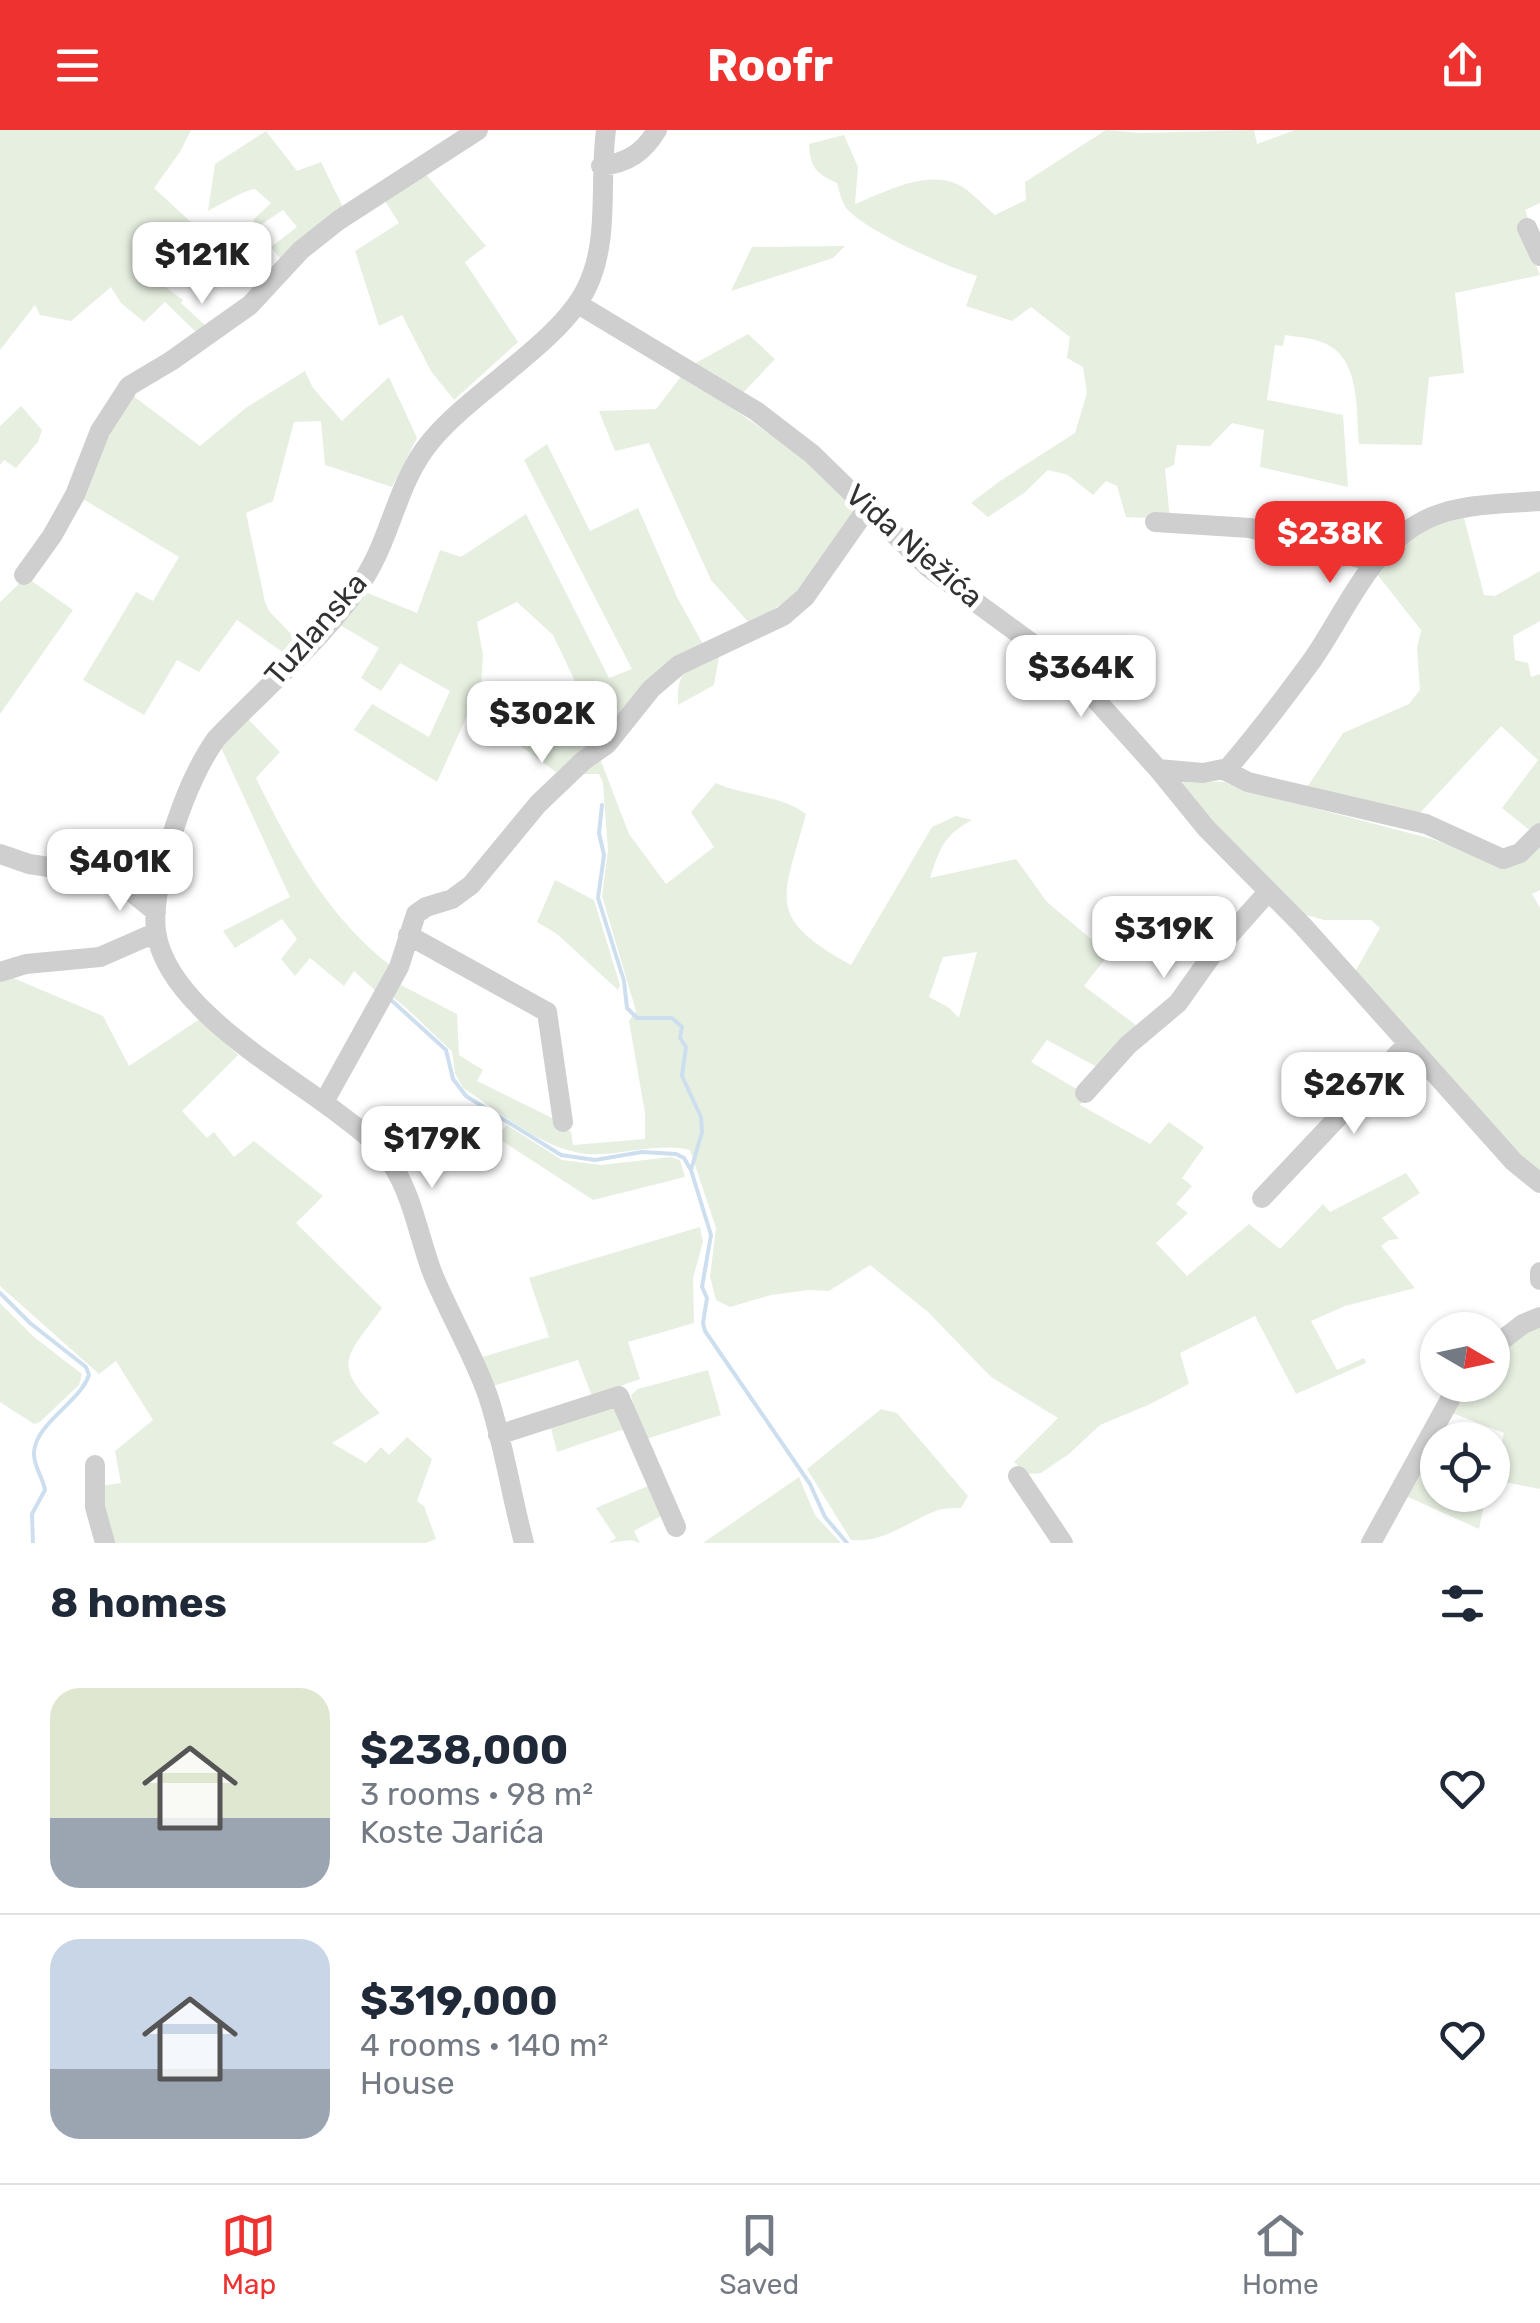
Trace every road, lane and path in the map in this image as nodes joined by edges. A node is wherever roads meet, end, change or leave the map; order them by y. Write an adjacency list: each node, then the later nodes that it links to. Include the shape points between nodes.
1 (478, 130): 12 (street, via 339,220 250,306 129,386 100,431 52,536)
2 (606, 130): 4 (street, Tuzlanska)
3 (657, 130): 4 (street, via 643,151)
4 (602, 166): 7 (street, Tuzlanska, via 599,248)
5 (1527, 228): 6 (street)
6 (1540, 256)
7 (578, 304): 9 (street, Vida Nježića, via 756,411 812,454); 16 (street, Tuzlanska, via 432,438 362,581 216,739)
8 (1540, 501): 11 (street, via 1432,517 1386,546)
9 (866, 510): 13 (street, Vida Nježića, via 940,577 1070,671); 21 (street, via 794,607 664,676 607,744 538,804 471,885 416,914)
10 (1155, 522): 11 (street, via 1250,528)
11 (1375, 562): 14 (street, via 1313,658)
12 (24, 575)
13 (1158, 769): 14 (street); 19 (street, Vida Nježića)
14 (1224, 770): 15 (street, via 1248,782 1426,824 1503,859)
15 (1540, 833)
16 (172, 835): 18 (street); 20 (street, Tuzlanska)
17 (0, 854): 18 (street)
18 (114, 877): 20 (street)
19 (1268, 892): 24 (street, Vida Nježića); 25 (street, via 1178,1003)
20 (156, 912): 22 (street, Tuzlanska)
21 (408, 935): 26 (street, via 399,967); 27 (street, via 547,1012)
22 (158, 940): 23 (street, via 148,936 100,956); 26 (street, via 172,970 212,1019)
23 (0, 972)
24 (1408, 1042): 28 (street, Vida Nježića); 29 (street)
25 (1085, 1093)
26 (324, 1102): 35 (street, via 377,1145 400,1178)
27 (563, 1122)
28 (1540, 1183)
29 (1262, 1198)
30 (1540, 1272): 31 (street)
31 (1540, 1280)
32 (1540, 1316): 33 (street)
33 (1510, 1334)
34 (1449, 1402): 42 (street)
35 (498, 1435): 38 (street, via 619,1396); 40 (street)
36 (95, 1465): 39 (street, via 95,1506)
37 (1018, 1476): 41 (street)
38 (676, 1527)
39 (105, 1543)
40 (524, 1543)
41 (1063, 1543)
42 (1370, 1543)

